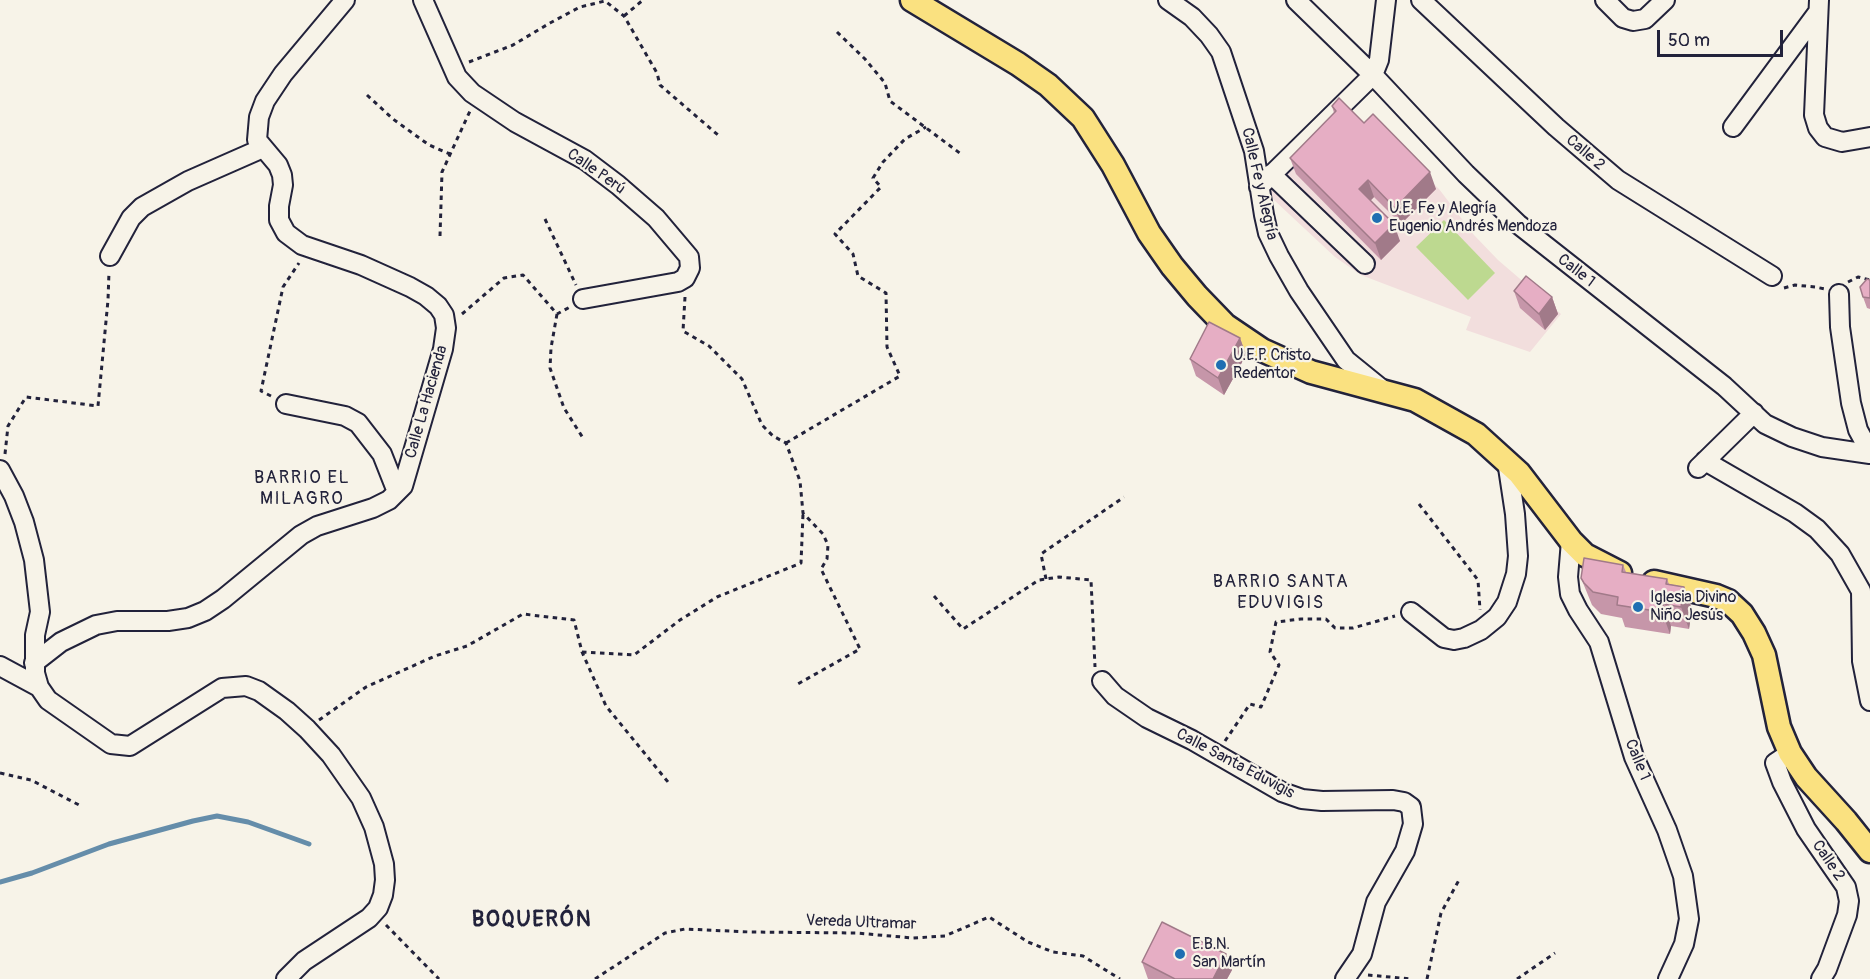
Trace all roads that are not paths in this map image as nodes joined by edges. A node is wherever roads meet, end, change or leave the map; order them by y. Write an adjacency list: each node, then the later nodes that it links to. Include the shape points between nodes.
1 (345, 0): 14 (street, Calle La Hacienda, via 265,101 256,131)
2 (423, 0): 20 (street, Calle Perú, via 457,77 515,122 585,160 618,185 648,211 689,257 686,278 678,282)
3 (912, 0): 21 (main road, via 1018,64 1072,106 1113,165 1149,233 1172,266 1225,325 1262,350 1311,372)
4 (1168, 0): 15 (street, Calle Fe y Alegría, via 1192,17 1221,52)
5 (1296, 0): 11 (street, Calle 1)
6 (1386, 0): 11 (street, via 1379,60)
7 (1420, 0): 18 (street, Calle 2, via 1618,180)
8 (1605, 0): 9 (street, via 1623,18 1638,21 1651,15)
9 (1665, 0)
10 (1819, 6): 12 (street); 13 (street, via 1814,115 1818,128 1825,137 1842,142)
11 (1373, 75): 15 (street); 23 (street, Calle 1, via 1518,224)
12 (1733, 127)
13 (1870, 137)
14 (263, 148): 16 (street, via 188,181 142,207 131,218); 27 (street, Calle La Hacienda, via 282,175 279,220 286,233 302,245 361,265 426,296 444,315 443,350 403,486)
15 (1265, 181): 17 (street); 21 (street, Calle Fe y Alegría, via 1269,233 1279,256 1346,360)
16 (110, 256)
17 (1365, 264)
18 (1772, 276)
19 (1839, 294): 24 (street, via 1851,403 1858,430)
20 (583, 299)
21 (1384, 391): 25 (main road, via 1415,400 1444,415 1476,434)
22 (286, 404): 27 (street, via 345,416 358,423 382,454)
23 (1754, 413): 24 (street, Calle 1, via 1765,424 1792,437 1822,447); 34 (street, via 1702,465 1795,513 1840,554 1861,591 1862,661)
24 (1870, 453)
25 (1507, 461): 28 (main road); 29 (street, via 1518,556 1507,602 1481,630 1454,640 1444,638)
26 (1, 472): 30 (street, via 24,522 36,572 40,612)
27 (397, 492): 30 (street, via 373,508 301,535 205,611 188,618 96,625 61,642)
28 (1571, 541): 35 (main road, via 1585,555 1628,576 1716,596 1742,614 1764,655 1779,727); 39 (street, Calle 1, via 1570,594 1599,642 1634,757 1683,876 1689,919 1684,944)
29 (1411, 612)
30 (34, 663): 33 (street)
31 (0, 666): 33 (street)
32 (1102, 681): 37 (street, Calle Santa Eduvigis, via 1129,707 1282,792 1322,801 1393,800 1411,807 1413,824 1406,851 1376,902 1362,954)
33 (39, 687): 38 (street, via 48,700 111,744 130,746 222,688 246,686 287,711 331,755 361,798 374,827 384,864 383,895 374,913 304,961)
34 (1870, 700)
35 (1790, 753): 36 (main road); 40 (street, Calle 2, via 1775,763 1782,782 1806,829 1846,887 1849,901)
36 (1870, 851)
37 (1348, 976)
38 (286, 979)
39 (1668, 979)
40 (1821, 979)

